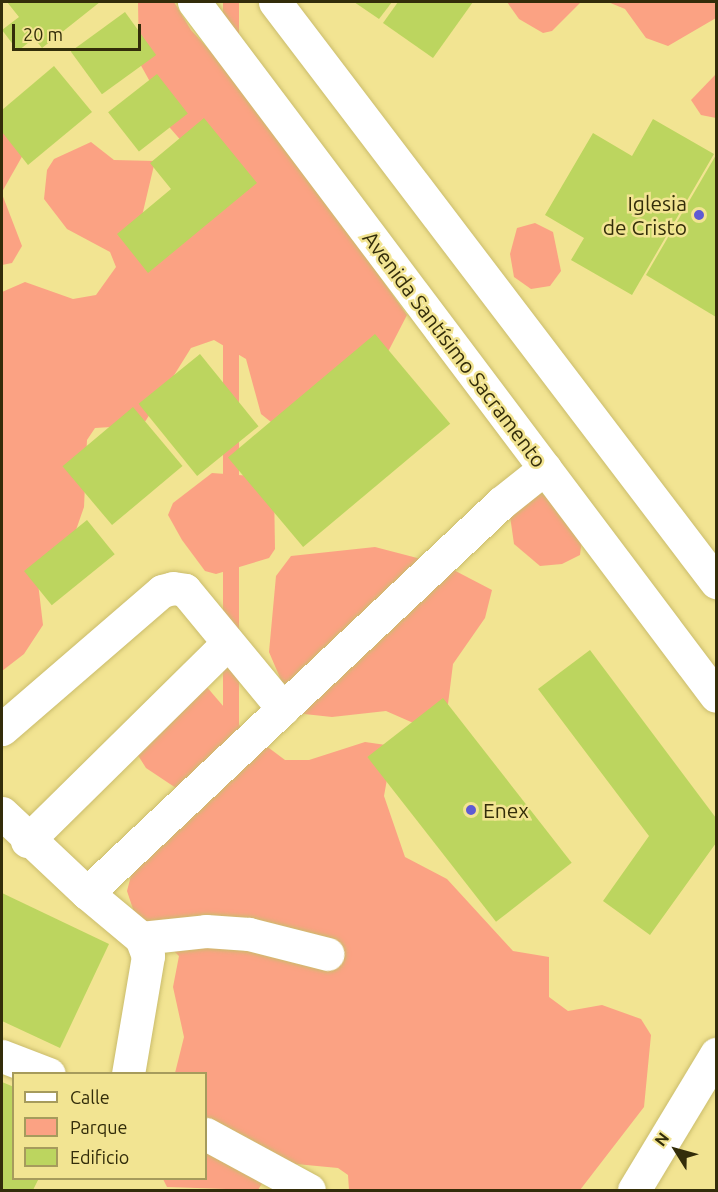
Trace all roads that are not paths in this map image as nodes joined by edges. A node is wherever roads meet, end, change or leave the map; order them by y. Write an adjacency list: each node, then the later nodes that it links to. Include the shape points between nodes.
1 (194, 2): 3 (main road, Avenida Santísimo Sacramento)
2 (275, 2): 4 (main road)
3 (545, 468): 6 (main road, Avenida Santísimo Sacramento); 7 (main road, via 501,503)
4 (717, 582)
5 (228, 643): 7 (main road); 8 (main road, via 185,590 162,591); 10 (main road)
6 (717, 696)
7 (283, 709): 11 (main road)
8 (2, 729)
9 (2, 813): 10 (main road)
10 (27, 841): 11 (main road)
11 (87, 893): 12 (main road)
12 (141, 938): 13 (main road, via 206,931 249,934); 17 (main road, via 148,956)
13 (328, 954)
14 (717, 1054): 20 (main road)
15 (2, 1056): 16 (main road)
16 (45, 1072)
17 (128, 1072)
18 (207, 1135): 19 (main road)
19 (309, 1191)
20 (634, 1191)

